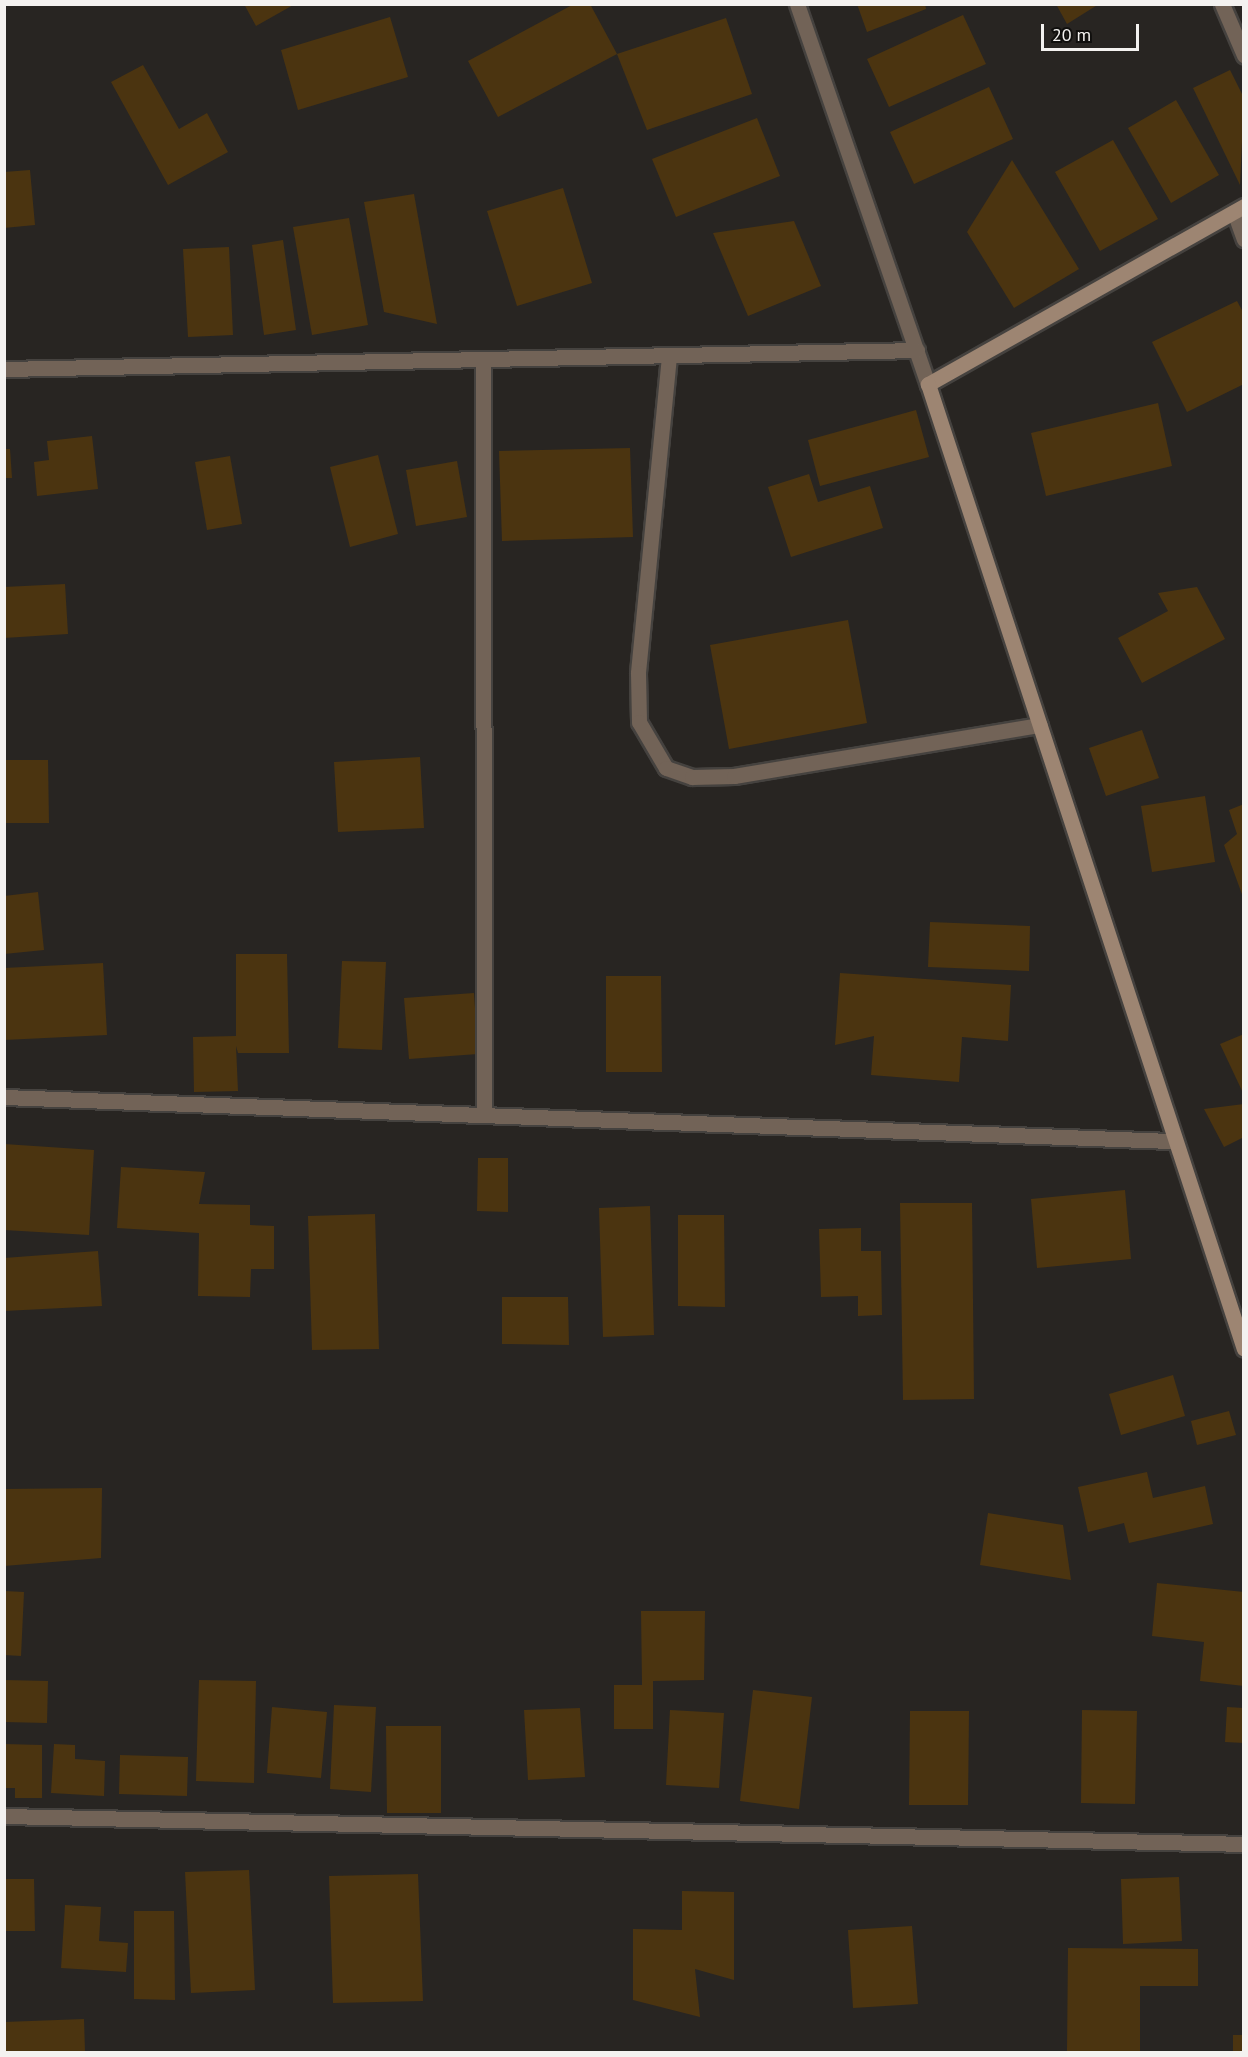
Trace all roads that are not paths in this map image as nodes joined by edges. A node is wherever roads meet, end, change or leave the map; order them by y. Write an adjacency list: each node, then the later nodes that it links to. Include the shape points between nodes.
1 (1222, 4): 3 (street)
2 (802, 7): 6 (street)
3 (1244, 55)
4 (1239, 209): 5 (street); 10 (main road)
5 (1244, 239)
6 (917, 351): 7 (street); 10 (street)
7 (669, 356): 8 (street); 11 (street, via 638,673 639,722 666,768 692,777 734,776)
8 (483, 360): 9 (street); 13 (street)
9 (4, 369)
10 (928, 384): 11 (main road)
11 (1040, 725): 14 (main road)
12 (4, 1097): 13 (street)
13 (484, 1115): 14 (street)
14 (1172, 1141): 15 (main road)
15 (1244, 1349)
16 (4, 1816): 17 (street)
17 (1244, 1844)

